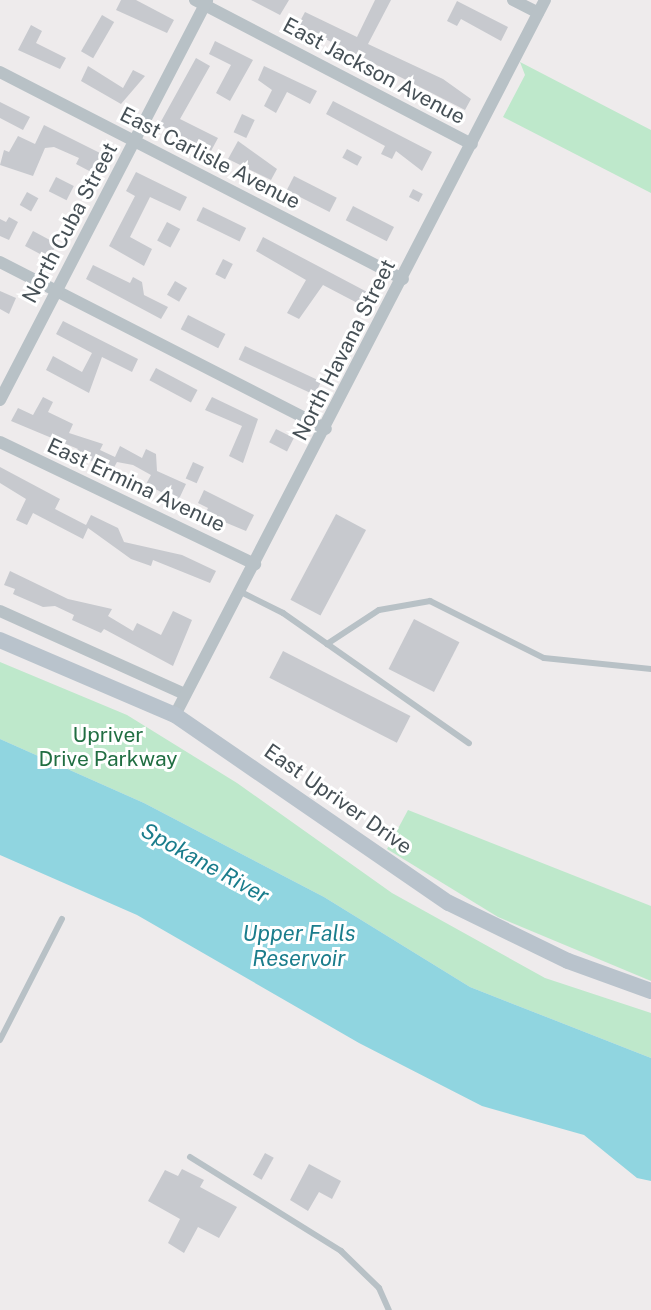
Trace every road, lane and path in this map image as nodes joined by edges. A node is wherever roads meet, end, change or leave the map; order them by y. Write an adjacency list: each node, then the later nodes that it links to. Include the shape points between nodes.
1 (513, 0): 4 (street)
2 (544, 0): 4 (street, North Havana Street)
3 (202, 2): 6 (street, North Cuba Street); 7 (street, East Jackson Avenue)
4 (538, 13): 7 (street, North Havana Street)
5 (0, 72): 6 (street, East Carlisle Avenue)
6 (135, 140): 9 (street, East Carlisle Avenue); 10 (street, North Cuba Street)
7 (472, 144): 9 (street, North Havana Street)
8 (0, 262): 10 (street)
9 (403, 279): 12 (street, North Havana Street)
10 (56, 291): 11 (street, North Cuba Street); 12 (street)
11 (0, 400)
12 (326, 429): 14 (street, North Havana Street)
13 (0, 442): 14 (street, East Ermina Avenue, via 140,513 199,535)
14 (255, 564): 15 (street, North Havana Street)
15 (241, 592): 18 (lane); 20 (street, North Havana Street)
16 (0, 611): 20 (street)
17 (0, 640): 21 (street, East Upriver Drive)
18 (327, 644): 19 (lane, via 378,610 430,601 544,658); 22 (lane)
19 (651, 669)
20 (185, 694): 21 (street, North Havana Street)
21 (175, 715): 24 (street, East Upriver Drive, via 449,903 568,961)
22 (469, 743)
23 (62, 919): 25 (lane)
24 (651, 991)
25 (0, 1040)
26 (190, 1157): 27 (lane, via 341,1251 379,1288)
27 (389, 1310)

